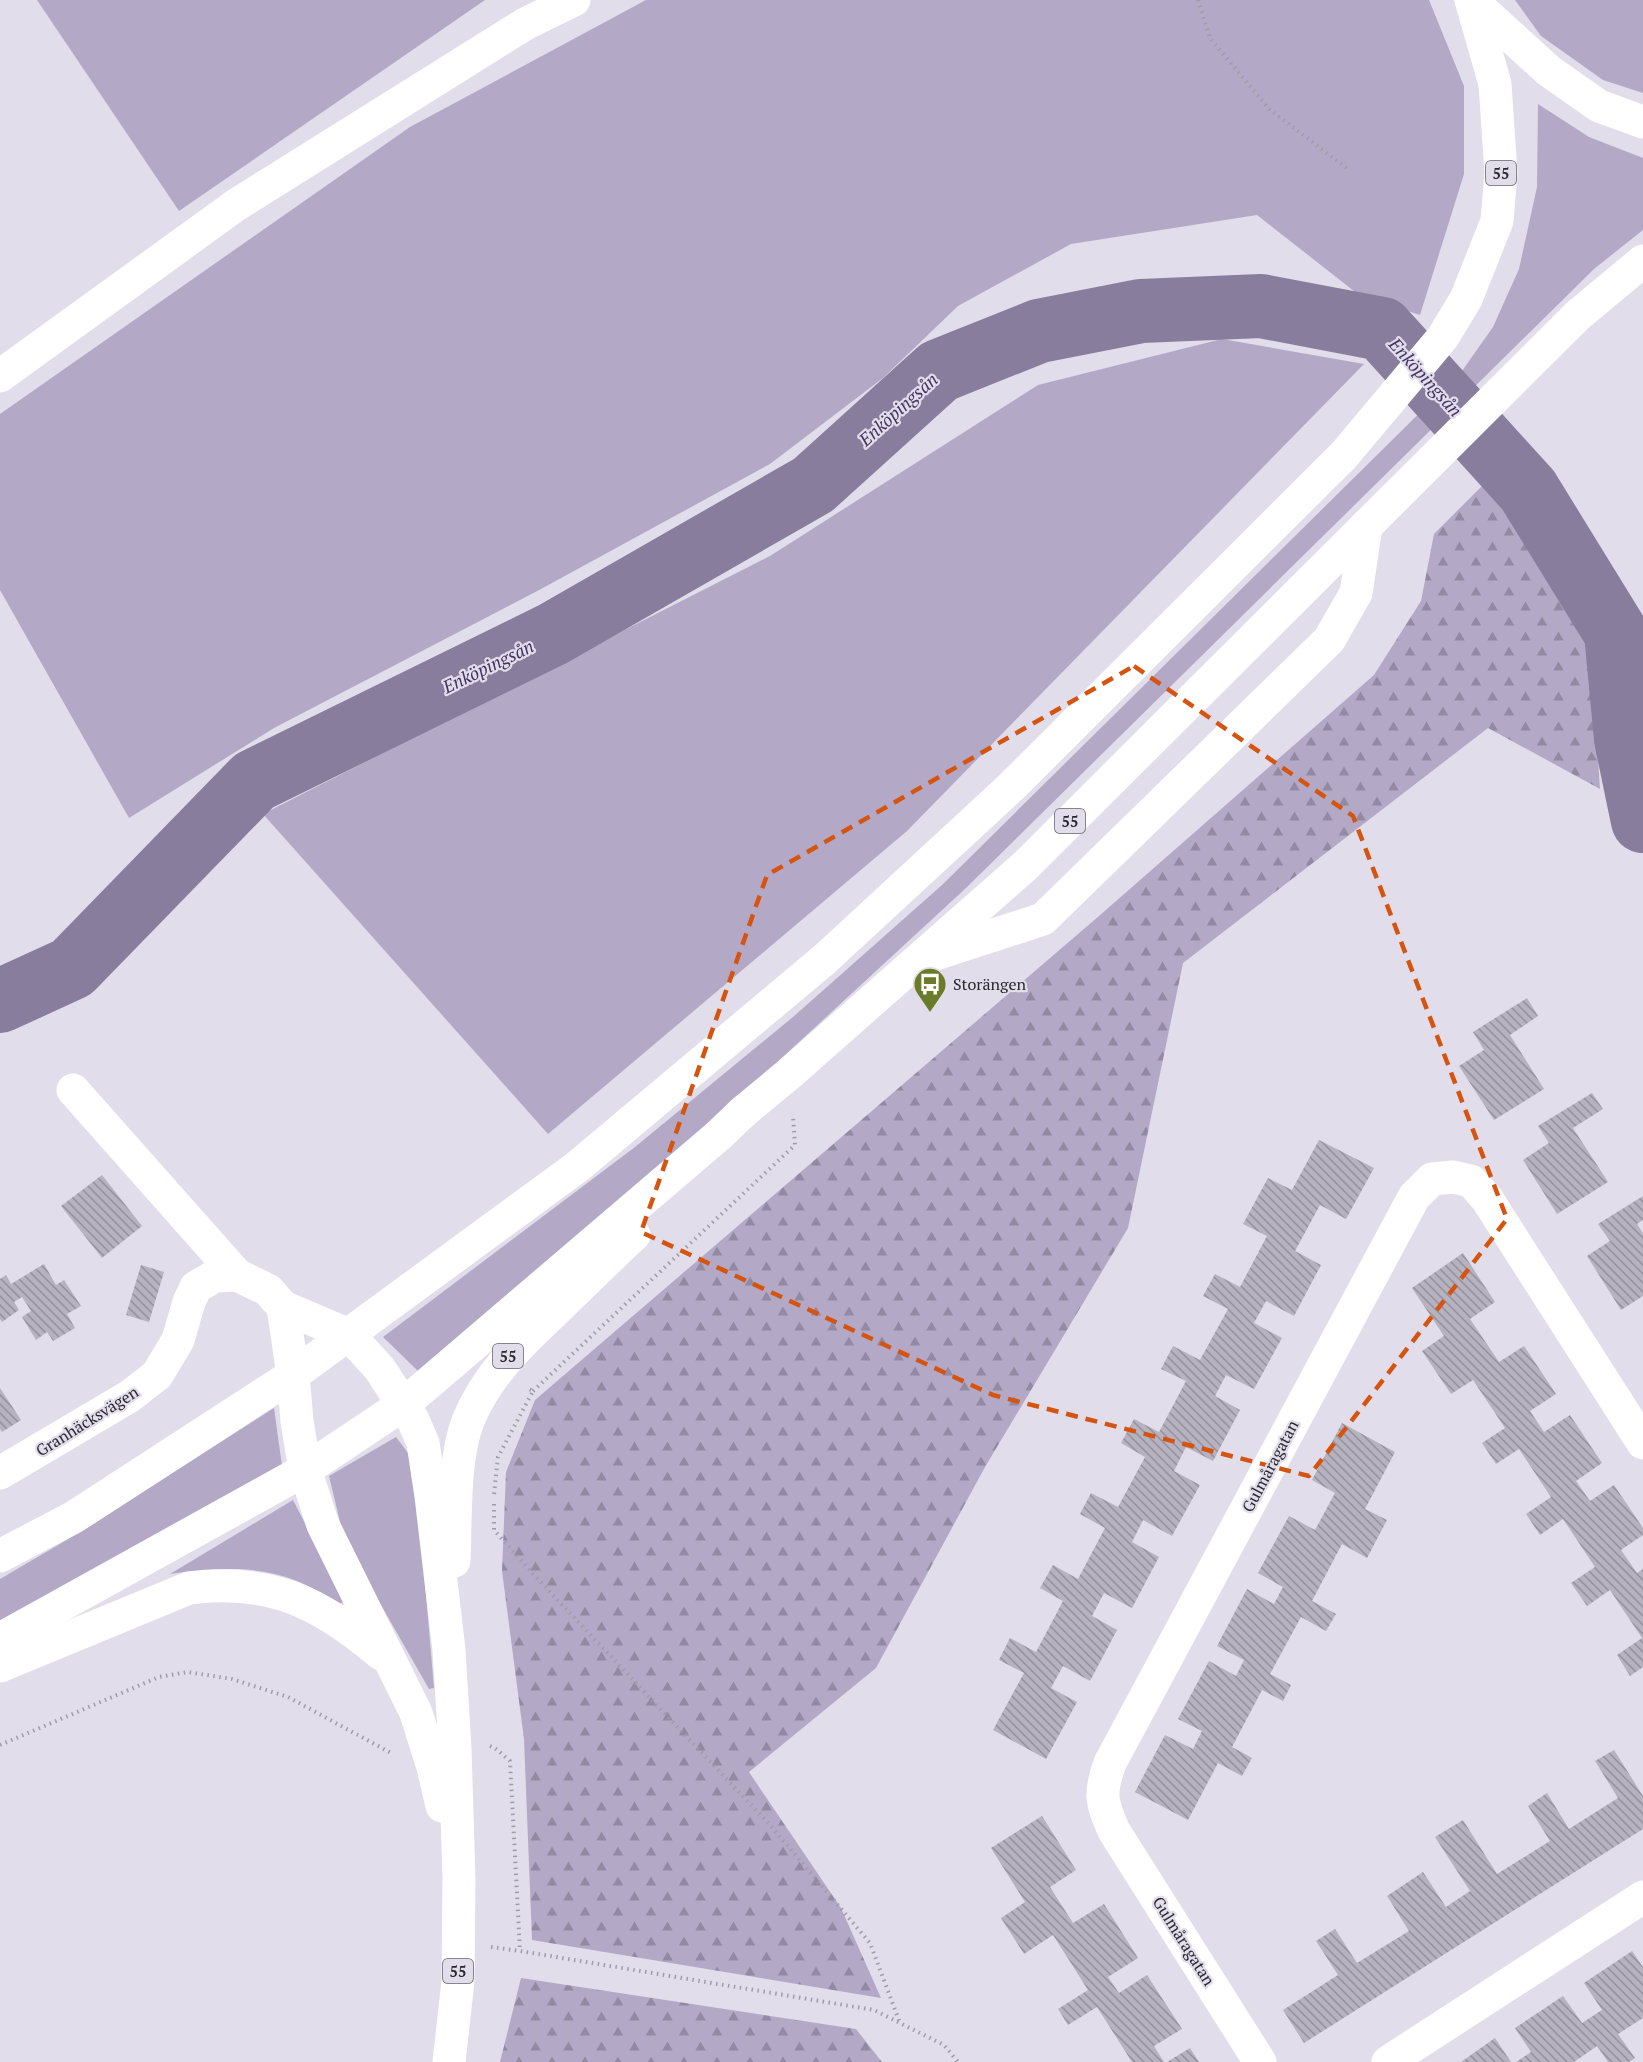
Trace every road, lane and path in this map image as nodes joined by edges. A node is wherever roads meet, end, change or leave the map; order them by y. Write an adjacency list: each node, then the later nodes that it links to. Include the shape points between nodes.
1 (574, 0): 7 (main road, via 525,24 236,205)
2 (1198, 0): 5 (path, via 1210,38 1269,109)
3 (1471, 0): 4 (main road, 55, via 1550,71 1599,106); 15 (main road, 55, via 1496,84 1501,173 1497,221 1467,299 1443,337 1344,455 1011,787 826,958 577,1167)
4 (1643, 122)
5 (1347, 169)
6 (1643, 261): 8 (main road, 55, via 1578,315)
7 (0, 376)
8 (1366, 526): 9 (main road, 55, via 1025,866); 9 (main road, via 1356,593 1329,640 1052,910 1043,918)
9 (920, 960): 10 (main road, 55)
10 (790, 1073): 12 (main road, 55); 18 (path, via 795,1145)
11 (73, 1090): 13 (main road)
12 (719, 1135): 16 (main road, 55, via 654,1217); 19 (main road)
13 (237, 1275): 14 (main road, via 268,1290); 22 (main road, Granhäcksvägen, via 215,1276 196,1287 178,1340 157,1375 130,1396)
14 (283, 1306): 15 (main road); 17 (main road)
15 (349, 1335): 17 (main road, 55); 19 (main road, via 381,1369)
16 (499, 1367): 18 (path); 25 (main road, 55, via 468,1422 459,1458)
17 (293, 1375): 21 (main road, 55); 23 (main road, via 74,1517)
18 (533, 1391): 33 (path, via 498,1456 494,1530 770,1825 870,1943)
19 (404, 1404): 21 (main road); 25 (main road, via 423,1443)
20 (1643, 1443): 36 (main road, Gulmåragatan, via 1487,1199 1471,1181 1453,1177 1432,1179 1414,1197 1110,1763 1102,1786 1104,1807 1114,1831)
21 (305, 1470): 24 (main road); 26 (main road, 55, via 322,1525)
22 (0, 1473)
23 (0, 1556)
24 (0, 1639)
25 (449, 1650): 29 (main road, 55)
26 (390, 1662): 27 (main road, via 316,1606 271,1592 219,1584 189,1588); 29 (main road, 55, via 416,1713)
27 (0, 1666)
28 (0, 1745): 29 (path, via 159,1677 188,1672 232,1679 288,1697 390,1752 401,1755)
29 (441, 1750): 31 (main road, 55, via 433,1767 459,1880); 32 (path, via 484,1744 510,1761)
30 (1643, 1898): 37 (main road)
31 (458, 1944): 32 (path); 34 (main road, 55)
32 (520, 1951): 33 (path, via 874,2010)
33 (900, 2023): 35 (path, via 944,2044)
34 (449, 2062)
35 (958, 2062)
36 (1260, 2062)
37 (1388, 2062)

